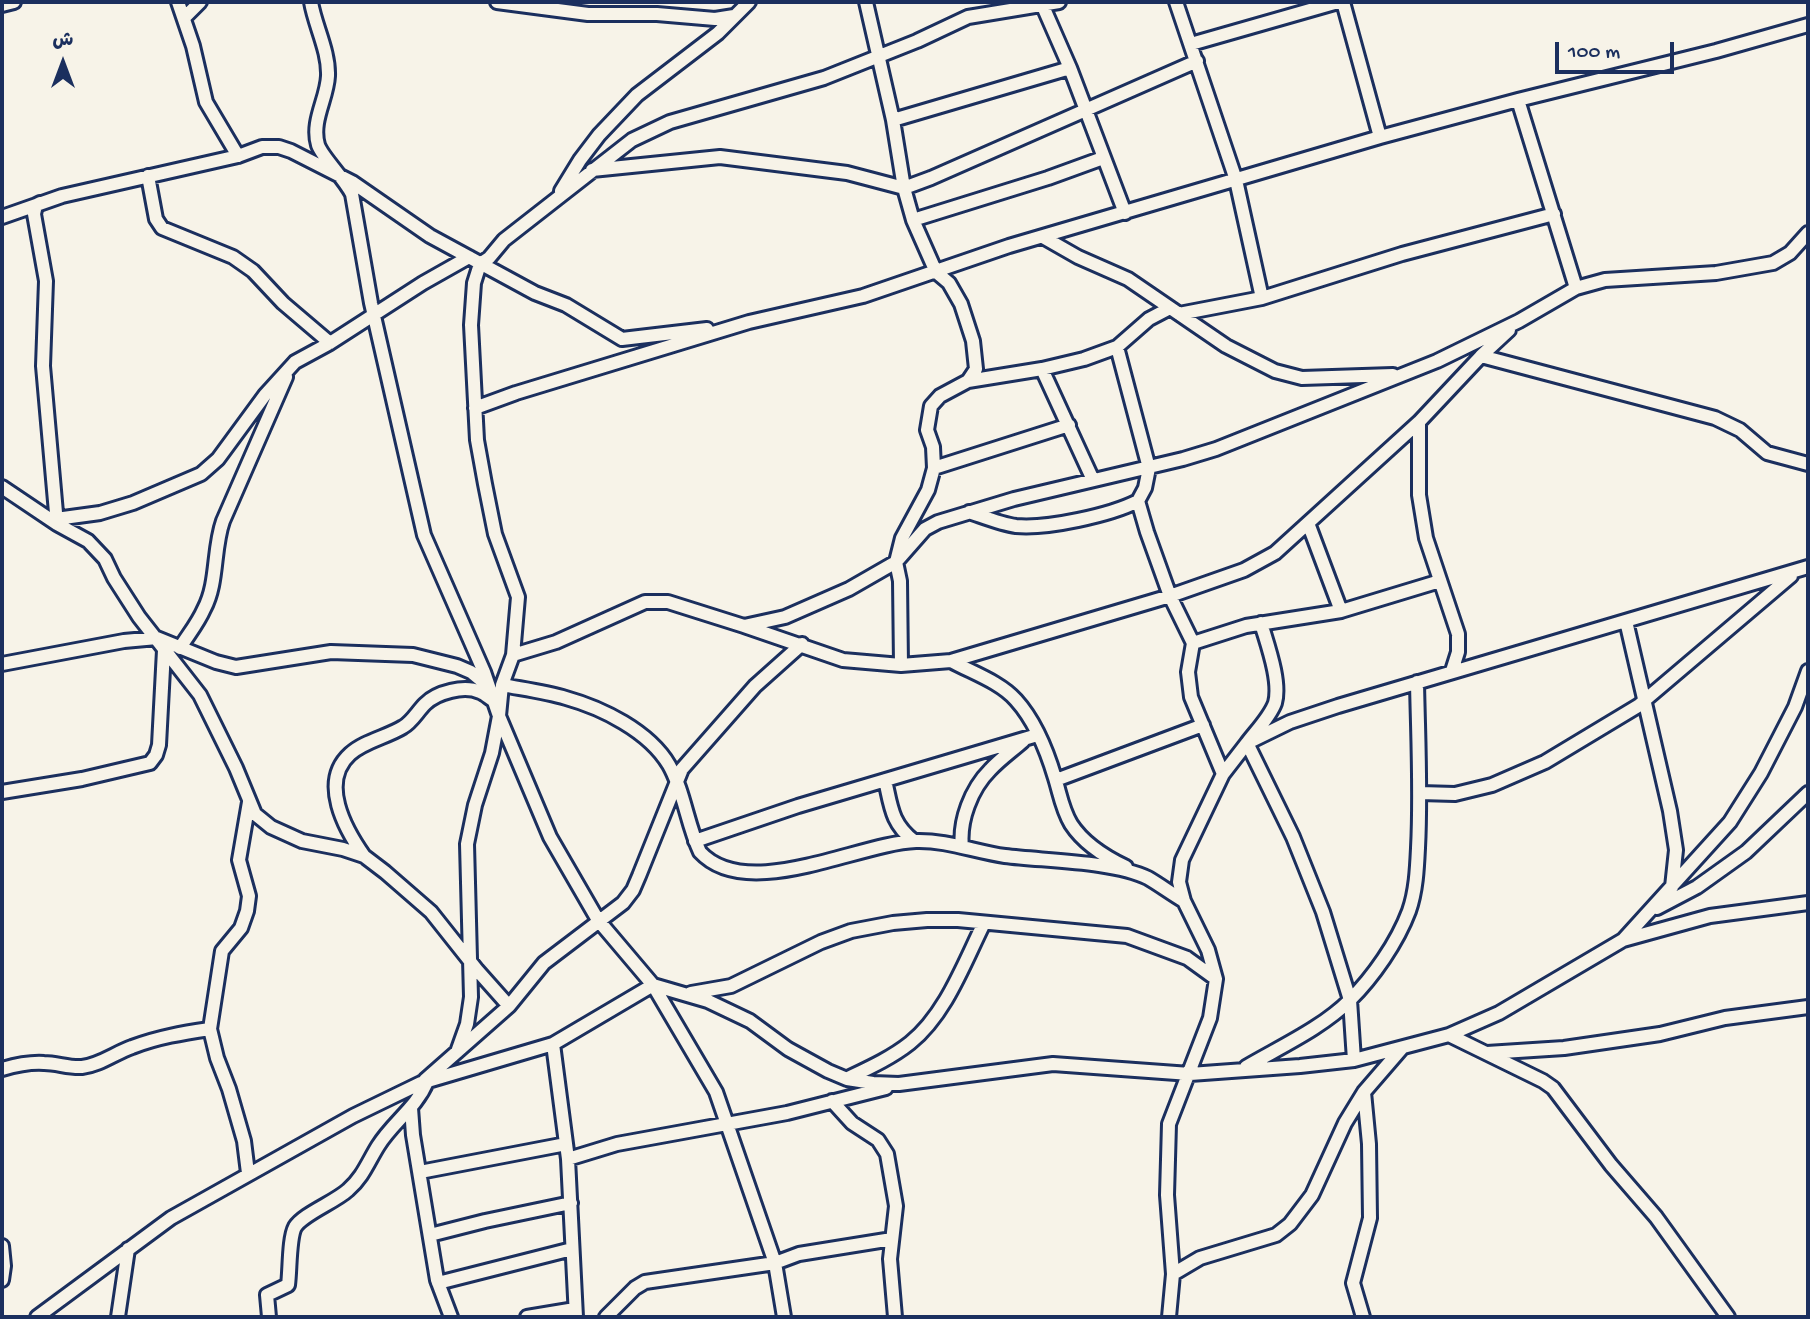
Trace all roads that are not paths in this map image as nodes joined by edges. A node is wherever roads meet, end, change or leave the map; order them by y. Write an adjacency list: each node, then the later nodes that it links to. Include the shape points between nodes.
1 (14, 2): 13 (street)
2 (178, 2): 17 (street)
3 (201, 2): 17 (street)
4 (311, 2): 31 (street, via 328,73 317,142)
5 (497, 2): 14 (street, via 588,15)
6 (749, 2): 16 (street)
7 (866, 2): 20 (street)
8 (1004, 2): 15 (street)
9 (1059, 2): 12 (street)
10 (1176, 2): 19 (street)
11 (1341, 2): 19 (street); 26 (street)
12 (1042, 4): 15 (street); 22 (street)
13 (2, 5)
14 (604, 8): 16 (street, via 715,19)
15 (987, 12): 20 (street)
16 (734, 16): 34 (street, via 638,95 599,135)
17 (184, 18): 27 (street, via 206,102)
18 (1808, 24): 23 (street)
19 (1191, 44): 21 (street)
20 (879, 57): 25 (street); 29 (street, via 801,85 670,122 632,140)
21 (1197, 61): 24 (street); 32 (street)
22 (1070, 68): 24 (street); 25 (street)
23 (1518, 100): 26 (street); 37 (street)
24 (1085, 109): 28 (street); 33 (street)
25 (893, 120): 33 (street)
26 (1380, 137): 32 (street)
27 (238, 156): 30 (street); 31 (street, via 262,147 279,148)
28 (1103, 158): 36 (street); 39 (street)
29 (592, 170): 33 (street, via 720,157 847,173); 34 (street)
30 (148, 176): 35 (street); 50 (street, via 162,228 233,257)
31 (344, 178): 42 (street, via 430,236); 47 (street, via 355,203)
32 (1236, 180): 36 (street); 45 (street)
33 (904, 188): 39 (street)
34 (556, 201): 42 (street, via 504,240 489,258)
35 (40, 202): 38 (street); 67 (street, via 34,214 46,281 43,366)
36 (1125, 213): 41 (street)
37 (1553, 214): 44 (street); 45 (street, via 1402,254)
38 (2, 217)
39 (913, 220): 43 (street)
40 (1808, 233): 44 (street, via 1773,263 1716,273 1605,280)
41 (1043, 237): 43 (street); 46 (street, via 1128,279)
42 (475, 260): 47 (street); 49 (street, via 622,339); 57 (street, via 471,325)
43 (936, 272): 49 (street, via 863,296); 56 (street, via 961,304 973,341 976,369)
44 (1576, 288): 48 (street)
45 (1262, 299): 46 (street)
46 (1175, 311): 51 (street, via 1149,319); 55 (street, via 1226,346 1275,371 1302,378)
47 (373, 313): 50 (street); 90 (street, via 425,535)
48 (1519, 320): 52 (street); 55 (street)
49 (749, 322): 57 (street)
50 (330, 343): 53 (street)
51 (1117, 347): 54 (street); 62 (street)
52 (1481, 356): 58 (street); 60 (street, via 1715,418 1740,430 1767,453)
53 (290, 368): 67 (street, via 201,474 133,503); 81 (street, via 223,521 205,608)
54 (1042, 369): 56 (street); 59 (street)
55 (1404, 374): 62 (street, via 1228,445)
56 (968, 381): 61 (street, via 931,406 927,430)
57 (475, 408): 83 (street, via 495,534 518,597)
58 (1419, 422): 68 (street); 72 (street, via 1419,495)
59 (1069, 425): 61 (street); 63 (street)
60 (1808, 464)
61 (934, 468): 69 (street)
62 (1149, 468): 63 (street); 65 (street)
63 (1093, 480): 66 (street)
64 (2, 487): 67 (street)
65 (1138, 501): 66 (street, via 1078,520 1025,526); 73 (street)
66 (969, 512): 69 (street, via 925,529)
67 (57, 521): 78 (street, via 88,541 105,559)
68 (1308, 523): 73 (street, via 1275,553 1244,570); 74 (street)
69 (896, 562): 77 (street, via 815,606); 86 (street)
70 (1808, 568): 71 (street)
71 (1795, 573): 75 (street); 91 (street)
72 (1440, 581): 74 (street); 87 (street, via 1458,634)
73 (1170, 597): 79 (street); 84 (street)
74 (1341, 611): 76 (street)
75 (1626, 621): 87 (street); 91 (street)
76 (1261, 623): 79 (street); 96 (street, via 1277,694)
77 (744, 626): 80 (street); 83 (street, via 657,601 645,602 556,642)
78 (157, 638): 81 (street); 82 (street); 85 (street)
79 (1193, 643): 94 (street, via 1188,685)
80 (802, 645): 86 (street, via 843,660); 100 (street, via 755,686 690,758)
81 (180, 648): 90 (street, via 236,667 331,652 413,655 457,666)
82 (164, 650): 101 (street, via 159,744 150,763); 104 (street, via 200,695)
83 (513, 655): 90 (street)
84 (951, 662): 86 (street); 95 (street, via 1002,688 1016,700)
85 (2, 664)
86 (901, 665)
87 (1452, 671): 89 (street)
88 (1808, 671): 110 (street, via 1761,773 1730,822)
89 (1417, 682): 96 (street, via 1290,722); 102 (street)
90 (496, 686): 92 (street); 93 (street); 100 (street, via 566,698 598,709 647,740 670,767)
91 (1646, 699): 102 (street, via 1545,762 1492,785 1455,794); 110 (street, via 1676,850)
92 (494, 701): 93 (street); 108 (street, via 468,690 438,696 404,727 352,752 342,763 337,801 341,818)
93 (499, 716): 114 (street, via 550,837); 117 (street, via 467,844)
94 (1203, 725): 97 (street); 99 (street)
95 (1034, 731): 98 (street); 99 (street); 107 (street, via 982,780 964,817)
96 (1247, 743): 97 (street); 121 (street, via 1293,837)
97 (1223, 774): 111 (street, via 1182,860)
98 (885, 780): 105 (street); 106 (street, via 900,831)
99 (1056, 780): 109 (street, via 1072,825 1090,845)
100 (675, 782): 105 (street); 114 (street, via 633,890)
101 (2, 792)
102 (1420, 793): 121 (street, via 1416,883 1409,911 1378,965)
103 (1808, 793): 113 (street, via 1746,852 1697,887)
104 (249, 802): 108 (street, via 271,827 302,841); 124 (street, via 239,860 247,911 241,928 222,951)
105 (695, 841): 106 (street, via 709,861 761,871 786,870)
106 (914, 841): 107 (street)
107 (962, 847): 109 (street)
108 (364, 856): 117 (street, via 431,912)
109 (1146, 877): 111 (street)
110 (1672, 887): 113 (street)
111 (1184, 901): 118 (street, via 1208,950)
112 (1808, 903): 116 (street, via 1710,916)
113 (1647, 913): 116 (street)
114 (598, 920): 119 (street); 122 (street, via 544,963)
115 (984, 923): 118 (street, via 1127,936 1187,958); 120 (street, via 927,920 851,931 731,986); 134 (street, via 950,993 911,1042)
116 (1623, 940): 125 (street, via 1499,1013)
117 (469, 960): 122 (street); 128 (street, via 471,997)
118 (1216, 979): 133 (street, via 1210,1018)
119 (653, 985): 120 (street); 126 (street); 140 (street, via 716,1092)
120 (683, 993): 134 (street, via 739,1015 788,1049)
121 (1350, 1000): 130 (street); 132 (street)
122 (509, 1006): 128 (street)
123 (1808, 1007): 129 (street, via 1578,1046)
124 (210, 1029): 131 (street, via 157,1038 82,1067 44,1063); 144 (street, via 244,1141)
125 (1449, 1035): 127 (street); 129 (street)
126 (553, 1044): 135 (street); 141 (street)
127 (1402, 1047): 130 (street); 137 (street)
128 (457, 1052): 135 (street)
129 (1483, 1053): 166 (street, via 1543,1081 1563,1099)
130 (1354, 1059): 132 (street)
131 (2, 1069)
132 (1243, 1069): 133 (street)
133 (1190, 1074): 136 (street, via 1053,1064); 152 (street, via 1170,1124 1167,1195)
134 (848, 1079): 136 (street)
135 (424, 1083): 139 (street); 144 (street)
136 (899, 1084): 138 (street)
137 (1364, 1091): 152 (street, via 1312,1195 1290,1224 1276,1235 1200,1258); 165 (street, via 1370,1219 1353,1283)
138 (832, 1101): 140 (street); 147 (street, via 878,1140 887,1154 897,1206)
139 (411, 1108): 143 (street); 158 (street, via 378,1145 361,1177 296,1226 288,1285 267,1295)
140 (729, 1124): 142 (street, via 617,1144); 151 (street)
141 (566, 1144): 142 (street); 143 (street)
142 (568, 1159): 145 (street)
143 (420, 1172): 146 (street)
144 (248, 1173): 149 (street)
145 (571, 1203): 146 (street); 150 (street)
146 (430, 1235): 154 (street)
147 (892, 1238): 151 (street, via 799,1254); 163 (street)
148 (2, 1245): 153 (street)
149 (128, 1249): 156 (street); 157 (street)
150 (572, 1250): 154 (street); 155 (street)
151 (775, 1264): 161 (street, via 645,1282); 162 (street)
152 (1173, 1274): 164 (street)
153 (2, 1280)
154 (438, 1283): 159 (street)
155 (576, 1313): 160 (street)
156 (37, 1317)
157 (118, 1317)
158 (269, 1317)
159 (451, 1317)
160 (527, 1317)
161 (606, 1317)
162 (784, 1317)
163 (895, 1317)
164 (1169, 1317)
165 (1363, 1317)
166 (1728, 1317)

